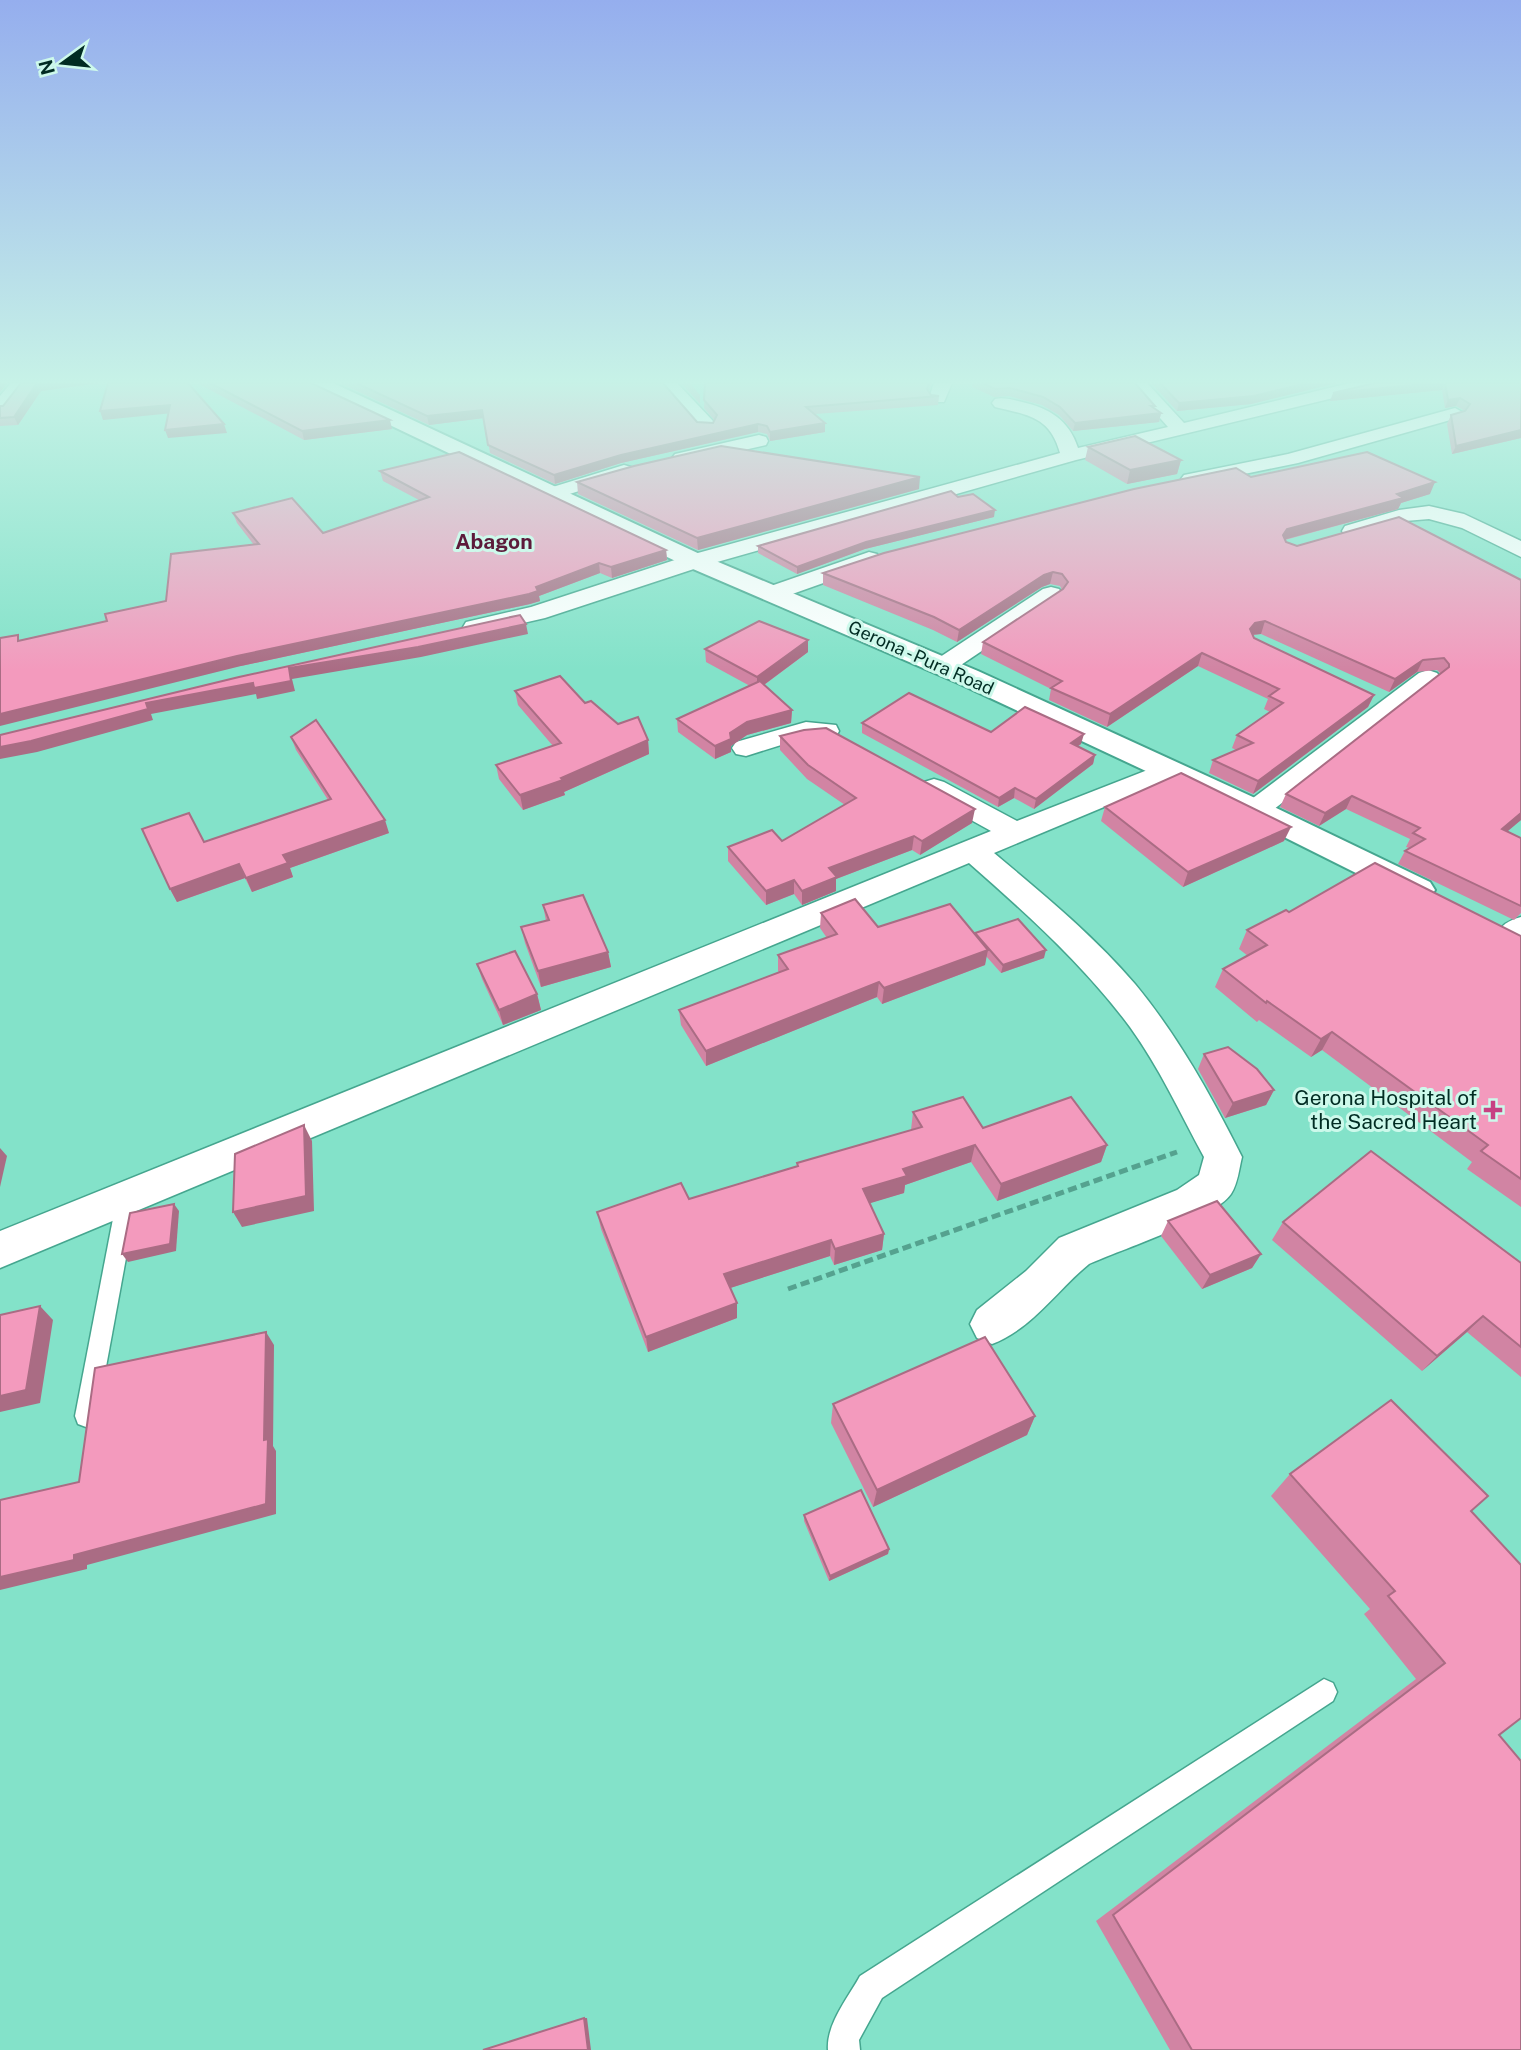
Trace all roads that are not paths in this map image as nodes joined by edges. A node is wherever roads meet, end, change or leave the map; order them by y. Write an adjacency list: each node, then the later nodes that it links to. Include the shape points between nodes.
1 (518, 479): 6 (main road, Gerona - Pura Road)
2 (601, 479): 6 (street)
3 (989, 479): 10 (street)
4 (1196, 479): 5 (street)
5 (1170, 484)
6 (550, 494): 10 (main road, Gerona - Pura Road)
7 (1329, 537): 8 (street, via 1417,513 1437,513)
8 (1521, 550)
9 (888, 554): 11 (street)
10 (695, 561): 11 (main road, Gerona - Pura Road); 13 (street, via 537,613)
11 (773, 593): 14 (main road, Gerona - Pura Road)
12 (1051, 594): 14 (street)
13 (457, 631)
14 (943, 666): 18 (main road, Gerona - Pura Road)
15 (1428, 678): 20 (street, via 1380,701)
16 (845, 739): 17 (street, via 816,729)
17 (746, 748)
18 (1168, 770): 20 (main road, Gerona - Pura Road); 21 (street)
19 (906, 773): 21 (street)
20 (1255, 810): 23 (main road, Gerona - Pura Road)
21 (1017, 833): 22 (street)
22 (973, 851): 24 (street); 26 (street, via 1049,917 1113,982 1162,1047 1223,1157 1216,1184 1191,1202 1074,1251)
23 (1438, 900)
24 (127, 1198): 25 (street); 27 (lane)
25 (0, 1250)
26 (992, 1324)
27 (86, 1416)
28 (1324, 1692): 29 (lane, via 871,1987 843,2038)
29 (844, 2050)

